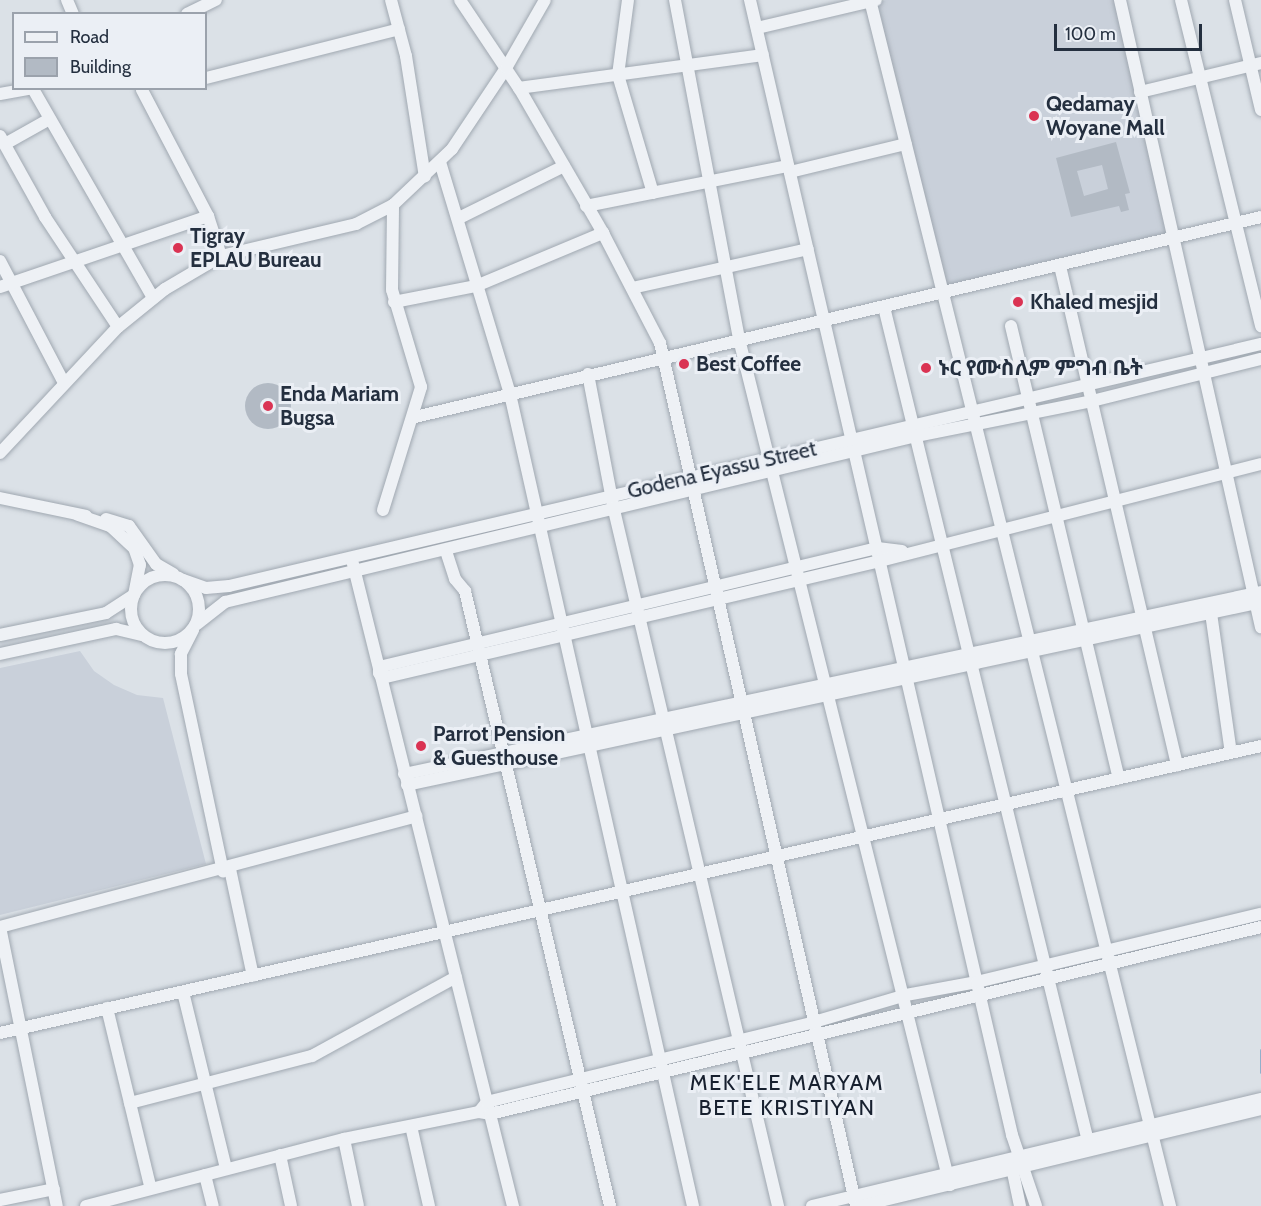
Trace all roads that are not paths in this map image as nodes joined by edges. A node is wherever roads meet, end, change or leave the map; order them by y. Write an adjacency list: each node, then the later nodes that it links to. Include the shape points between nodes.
1 (216, 0): 12 (street)
2 (391, 0): 14 (street)
3 (460, 0): 18 (street)
4 (544, 0): 18 (street)
5 (628, 0): 19 (street)
6 (675, 0): 17 (street)
7 (750, 0): 13 (street)
8 (872, 0): 13 (street); 31 (street)
9 (1120, 0): 26 (street)
10 (1181, 0): 21 (street)
11 (1236, 0): 16 (street)
12 (192, 12)
13 (757, 28): 15 (street)
14 (399, 29): 20 (street); 35 (street)
15 (763, 55): 17 (street); 34 (street)
16 (1256, 65): 21 (street); 28 (street)
17 (685, 67): 19 (street); 36 (street)
18 (506, 68): 22 (street); 32 (street)
19 (618, 75): 22 (street); 37 (street)
20 (207, 78)
21 (1200, 78): 26 (street); 43 (street)
22 (519, 88): 33 (street)
23 (26, 90): 27 (street)
24 (33, 90): 29 (street)
25 (141, 90): 40 (street)
26 (1140, 92): 45 (street)
27 (0, 94)
28 (1261, 110)
29 (48, 120): 30 (street); 46 (street)
30 (2, 140): 50 (street)
31 (906, 144): 34 (street); 56 (street)
32 (440, 162): 35 (street); 42 (street)
33 (564, 166): 39 (street); 42 (street)
34 (789, 169): 36 (street); 47 (street)
35 (425, 177): 38 (street)
36 (708, 185): 37 (street); 52 (street)
37 (653, 193): 39 (street)
38 (393, 205): 48 (street, via 356,224); 58 (street, via 389,264)
39 (586, 206): 44 (street)
40 (208, 216): 46 (street); 48 (street)
41 (1261, 217): 43 (street)
42 (459, 218): 54 (street)
43 (1236, 224): 45 (street); 62 (street)
44 (603, 232): 54 (street); 55 (street)
45 (1173, 239): 51 (street); 68 (street)
46 (126, 245): 50 (street); 57 (street)
47 (808, 249): 52 (street); 60 (street)
48 (221, 256): 57 (street)
49 (0, 261): 53 (street)
50 (75, 263): 53 (street); 63 (street)
51 (1060, 266): 56 (street); 71 (street)
52 (724, 267): 55 (street); 64 (street)
53 (6, 285): 70 (street)
54 (476, 286): 58 (street); 72 (street)
55 (633, 288): 66 (street)
56 (943, 293): 59 (street); 75 (street)
57 (153, 298): 63 (street)
58 (394, 302): 77 (street, via 421,387)
59 (884, 307): 60 (street); 79 (street)
60 (824, 322): 64 (street); 80 (street)
61 (1011, 326): 73 (street)
62 (1261, 326)
63 (118, 327): 70 (street)
64 (739, 339): 66 (street); 83 (street)
65 (1261, 344): 68 (street, Godena Eyassu Street)
66 (663, 357): 69 (street); 85 (street)
67 (1261, 359): 68 (street, Godena Eyassu Street)
68 (1202, 366): 71 (street, Godena Eyassu Street); 74 (street, Godena Eyassu Street); 84 (street)
69 (588, 374): 72 (street); 87 (street)
70 (64, 383): 81 (street)
71 (1088, 387): 73 (street, Godena Eyassu Street); 74 (street)
72 (510, 394): 77 (street); 92 (street)
73 (1028, 399): 75 (street, Godena Eyassu Street); 76 (street)
74 (1092, 401): 76 (street, Godena Eyassu Street); 89 (street)
75 (973, 412): 78 (street); 79 (street, Godena Eyassu Street)
76 (1031, 414): 78 (street, Godena Eyassu Street); 93 (street)
77 (415, 417): 90 (street)
78 (976, 427): 79 (street, Godena Eyassu Street); 96 (street)
79 (915, 431): 80 (street, Godena Eyassu Street); 97 (street)
80 (853, 445): 83 (street, Godena Eyassu Street); 98 (street)
81 (0, 450)
82 (1261, 464): 84 (street)
83 (770, 466): 85 (street, Godena Eyassu Street); 86 (street, Godena Eyassu Street); 104 (street)
84 (1226, 472): 89 (street); 108 (street)
85 (690, 477): 86 (street); 87 (street, Godena Eyassu Street)
86 (693, 490): 91 (street, Godena Eyassu Street); 106 (street)
87 (611, 495): 91 (street); 92 (street, Godena Eyassu Street)
88 (2, 496): 94 (street)
89 (1115, 500): 93 (street); 111 (street)
90 (383, 510)
91 (614, 510): 95 (street, Godena Eyassu Street); 109 (street)
92 (535, 514): 95 (street); 101 (street, Godena Eyassu Street)
93 (1056, 514): 96 (street); 116 (street)
94 (78, 515): 105 (street, via 129,526 156,564); 107 (street, via 121,532 134,548 140,565)
95 (538, 527): 99 (street, Godena Eyassu Street); 114 (street)
96 (1002, 528): 97 (street); 118 (street)
97 (942, 542): 100 (street); 121 (street)
98 (877, 548): 100 (street); 102 (street); 104 (street)
99 (446, 551): 103 (street, Godena Eyassu Street); 119 (street, via 455,579 465,591)
100 (902, 551): 102 (street)
101 (351, 556): 103 (street); 105 (street, Godena Eyassu Street, via 222,588 200,587)
102 (880, 561): 104 (street); 122 (street)
103 (355, 571): 112 (street, Godena Eyassu Street, via 217,604); 123 (street)
104 (797, 574): 106 (street); 125 (street)
105 (180, 578): 107 (street, via 148,579); 112 (street, via 199,602)
106 (717, 593): 109 (street); 126 (street)
107 (134, 595): 115 (street, via 106,613); 117 (street, via 132,616)
108 (1258, 597): 110 (street); 111 (street); 113 (street)
109 (638, 611): 114 (street); 127 (street)
110 (1211, 613): 111 (street); 130 (street)
111 (1144, 622): 116 (street); 132 (street)
112 (195, 627): 117 (street, via 176,642); 124 (street, via 181,654)
113 (1261, 627)
114 (561, 630): 119 (street); 128 (street)
115 (0, 635)
116 (1085, 635): 118 (street); 133 (street)
117 (152, 640): 120 (street, via 132,630 116,629); 124 (street, via 167,649)
118 (1031, 646): 121 (street); 135 (street)
119 (480, 649): 123 (street); 131 (street)
120 (0, 654)
121 (970, 659): 122 (street); 136 (street)
122 (905, 672): 125 (street); 138 (street)
123 (380, 673): 134 (street)
124 (181, 674): 141 (street)
125 (826, 689): 126 (street); 139 (street)
126 (743, 707): 127 (street); 140 (street)
127 (664, 724): 128 (street); 142 (street)
128 (587, 741): 131 (street); 143 (street)
129 (1261, 746): 130 (street)
130 (1231, 753): 132 (street)
131 (505, 758): 134 (street); 144 (street)
132 (1178, 765): 133 (street)
133 (1119, 778): 135 (street)
134 (406, 779): 137 (street)
135 (1066, 790): 136 (street); 149 (street)
136 (1006, 804): 138 (street); 150 (street)
137 (416, 816): 141 (street); 148 (street)
138 (939, 819): 139 (street); 153 (street)
139 (863, 836): 140 (street); 155 (street)
140 (777, 856): 142 (street); 160 (street)
141 (226, 871): 146 (street); 151 (street)
142 (699, 874): 143 (street); 162 (street)
143 (621, 892): 144 (street); 163 (street)
144 (541, 910): 148 (street); 165 (street)
145 (1261, 914): 149 (street)
146 (0, 927): 159 (street)
147 (1261, 927): 149 (street)
148 (444, 933): 151 (street); 152 (street)
149 (1108, 958): 150 (street); 170 (street)
150 (1047, 973): 153 (street); 156 (street); 173 (street)
151 (253, 976): 154 (street)
152 (456, 977): 164 (street, via 312,1056); 168 (street)
153 (977, 982): 155 (street); 156 (street)
154 (183, 992): 157 (street); 164 (street)
155 (906, 995): 158 (street); 160 (street)
156 (980, 996): 158 (street); 171 (street)
157 (107, 1008): 159 (street); 167 (street)
158 (910, 1012): 160 (street); 179 (street)
159 (19, 1029): 161 (street); 181 (street)
160 (816, 1029): 162 (street); 184 (street)
161 (0, 1033)
162 (740, 1047): 163 (street); 194 (street)
163 (661, 1066): 165 (street); 193 (street)
164 (204, 1081): 167 (street); 177 (street)
165 (581, 1085): 168 (street); 192 (street)
166 (1260, 1102): 170 (street)
167 (130, 1103): 180 (street)
168 (485, 1109): 169 (street); 191 (street)
169 (411, 1126): 172 (street); 190 (street)
170 (1151, 1131): 173 (street); 175 (street); 198 (street)
171 (1012, 1134): 175 (street); 176 (street)
172 (344, 1139): 174 (street); 189 (street)
173 (1088, 1141): 175 (street)
174 (280, 1155): 177 (street); 188 (street)
175 (1025, 1162): 176 (street); 197 (street)
176 (1011, 1166): 179 (street); 196 (street)
177 (226, 1168): 178 (street)
178 (206, 1174): 180 (street); 187 (street)
179 (948, 1180): 184 (street)
180 (150, 1186): 183 (street)
181 (54, 1189): 182 (street); 185 (street)
182 (0, 1200)
183 (126, 1201): 186 (street)
184 (857, 1203): 195 (street)
185 (57, 1206)
186 (86, 1206)
187 (213, 1206)
188 (291, 1206)
189 (358, 1206)
190 (429, 1206)
191 (513, 1206)
192 (610, 1206)
193 (693, 1206)
194 (778, 1206)
195 (812, 1206)
196 (1020, 1206)
197 (1036, 1206)
198 (1170, 1206)

